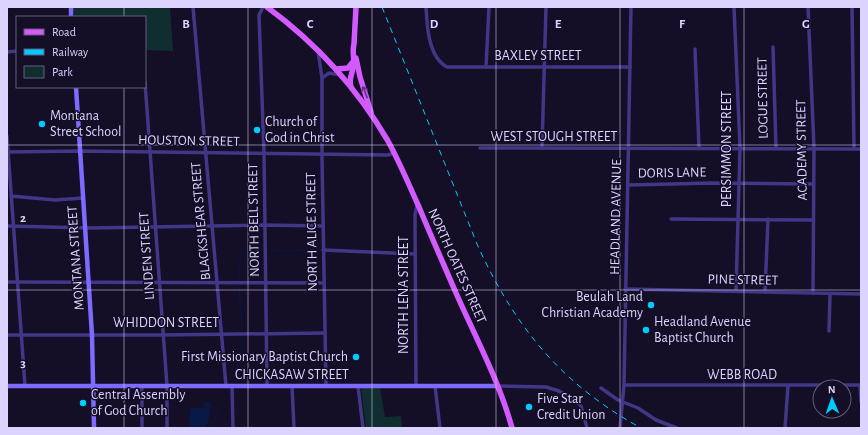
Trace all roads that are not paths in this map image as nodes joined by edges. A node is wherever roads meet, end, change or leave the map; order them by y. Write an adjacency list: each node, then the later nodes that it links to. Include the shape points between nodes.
1 (193, 7): 40 (street, BLACKSHEAR STREET)
2 (263, 7): 41 (street, NORTH BELL STREET, via 260,15)
3 (267, 7): 15 (main road)
4 (356, 7): 12 (main road)
5 (426, 7): 17 (street, BAXLEY STREET, via 429,39 440,62 447,67)
6 (489, 7): 17 (street)
7 (546, 7): 18 (street)
8 (631, 7): 19 (street, HEADLAND AVENUE)
9 (734, 7): 32 (street, PERSIMMON STREET)
10 (808, 7): 34 (street, ACADEMY STREET)
11 (852, 7): 35 (street)
12 (354, 44): 16 (main road); 20 (main road)
13 (773, 47): 33 (street, LOGUE STREET)
14 (695, 49): 31 (street)
15 (318, 50): 21 (main road); 22 (street, NORTH ALICE STREET)
16 (354, 61): 21 (main road, via 348,68); 23 (main road)
17 (486, 67): 18 (street, BAXLEY STREET)
18 (544, 67): 19 (street, BAXLEY STREET); 29 (street)
19 (630, 67): 30 (street, HEADLAND AVENUE)
20 (358, 68): 23 (main road, via 356,76); 26 (main road, one-way to 20)
21 (336, 69): 23 (main road)
22 (322, 78): 23 (street, via 329,73); 43 (street, NORTH ALICE STREET)
23 (345, 78): 26 (main road)
24 (76, 88): 37 (street, MONTANA STREET)
25 (145, 88): 39 (street, LINDEN STREET)
26 (372, 117): 42 (main road, NORTH OATES STREET)
27 (7, 136): 38 (street)
28 (480, 148): 29 (street, WEST STOUGH STREET)
29 (542, 148): 30 (street, WEST STOUGH STREET)
30 (628, 148): 31 (street, WEST STOUGH STREET); 46 (street, HEADLAND AVENUE)
31 (699, 148): 32 (street, WEST STOUGH STREET)
32 (740, 148): 33 (street, WEST STOUGH STREET); 44 (street, PERSIMMON STREET)
33 (776, 148): 34 (street, WEST STOUGH STREET)
34 (814, 148): 35 (street, WEST STOUGH STREET); 45 (street, ACADEMY STREET)
35 (854, 148): 36 (street, WEST STOUGH STREET)
36 (861, 148)
37 (80, 151): 38 (street, HOUSTON STREET); 39 (street, HOUSTON STREET); 48 (street, MONTANA STREET)
38 (8, 152): 47 (street)
39 (150, 152): 40 (street, HOUSTON STREET); 59 (street, LINDEN STREET)
40 (206, 152): 41 (street, HOUSTON STREET); 60 (street, BLACKSHEAR STREET)
41 (264, 153): 43 (street, HOUSTON STREET); 54 (street, NORTH BELL STREET)
42 (394, 153): 43 (street, HOUSTON STREET); 49 (main road, NORTH OATES STREET)
43 (322, 154): 57 (street, NORTH ALICE STREET)
44 (738, 184): 45 (street, DORIS LANE); 46 (street, DORIS LANE); 51 (street, PERSIMMON STREET)
45 (814, 184): 53 (street, ACADEMY STREET)
46 (628, 185): 70 (street, HEADLAND AVENUE)
47 (11, 196): 48 (street, via 55,200); 56 (street)
48 (83, 198): 58 (street, MONTANA STREET)
49 (417, 204): 62 (street, NORTH LENA STREET); 97 (main road, NORTH OATES STREET)
50 (671, 219): 51 (street)
51 (738, 219): 52 (street); 71 (street, PERSIMMON STREET)
52 (768, 220): 53 (street); 72 (street)
53 (813, 220): 73 (street, ACADEMY STREET)
54 (265, 225): 57 (street); 60 (street); 68 (street, NORTH BELL STREET)
55 (7, 226): 56 (street)
56 (13, 226): 58 (street); 64 (street)
57 (323, 226): 61 (street, NORTH ALICE STREET)
58 (85, 227): 59 (street); 65 (street, MONTANA STREET)
59 (155, 227): 60 (street); 66 (street, LINDEN STREET)
60 (212, 227): 67 (street, BLACKSHEAR STREET)
61 (323, 250): 62 (street); 69 (street, NORTH ALICE STREET)
62 (415, 254): 95 (street, NORTH LENA STREET)
63 (7, 282): 64 (street)
64 (18, 282): 65 (street); 81 (street)
65 (89, 283): 66 (street); 82 (street, MONTANA STREET)
66 (159, 283): 67 (street); 83 (street, LINDEN STREET)
67 (217, 283): 68 (street); 79 (street, BLACKSHEAR STREET)
68 (266, 283): 69 (street); 77 (street, NORTH BELL STREET)
69 (324, 283): 78 (street, NORTH ALICE STREET)
70 (625, 289): 71 (street, PINE STREET); 84 (street, HEADLAND AVENUE)
71 (736, 291): 72 (street, PINE STREET)
72 (765, 292): 73 (street, PINE STREET)
73 (813, 293): 74 (street, PINE STREET)
74 (830, 294): 75 (street, PINE STREET); 76 (street)
75 (861, 294)
76 (829, 330)
77 (266, 333): 78 (street, WHIDDON STREET); 79 (street, WHIDDON STREET); 91 (street, NORTH BELL STREET)
78 (325, 333): 93 (street, NORTH ALICE STREET)
79 (222, 334): 83 (street, WHIDDON STREET); 89 (street, BLACKSHEAR STREET)
80 (7, 335): 81 (street, WHIDDON STREET)
81 (22, 335): 82 (street, WHIDDON STREET); 86 (street)
82 (92, 335): 83 (street, WHIDDON STREET); 100 (street, MONTANA STREET)
83 (163, 335): 88 (street, LINDEN STREET)
84 (624, 385): 98 (street, WEBB ROAD); 102 (street, HEADLAND AVENUE)
85 (7, 386): 86 (street, CHICKASAW STREET)
86 (25, 386): 100 (street, CHICKASAW STREET)
87 (142, 386): 88 (street, CHICKASAW STREET); 100 (street, CHICKASAW STREET); 105 (street)
88 (167, 386): 89 (street, CHICKASAW STREET); 106 (street, LINDEN STREET)
89 (226, 386): 90 (street, CHICKASAW STREET)
90 (232, 386): 91 (street, CHICKASAW STREET); 107 (street)
91 (267, 386): 92 (street, CHICKASAW STREET)
92 (292, 386): 93 (street, CHICKASAW STREET); 108 (street)
93 (326, 386): 94 (street, CHICKASAW STREET)
94 (358, 386): 95 (street, CHICKASAW STREET); 109 (street)
95 (416, 386): 96 (street, CHICKASAW STREET)
96 (435, 386): 97 (street, CHICKASAW STREET); 110 (street)
97 (497, 386): 111 (main road, NORTH OATES STREET); 112 (street, CHICKASAW STREET, via 546,387 559,391 581,406)
98 (788, 386): 99 (street, WEBB ROAD); 115 (street)
99 (861, 386): 103 (street)
100 (94, 387): 104 (street, MONTANA STREET)
101 (601, 388): 102 (street)
102 (623, 402): 113 (street, HEADLAND AVENUE); 114 (street)
103 (861, 402)
104 (94, 428)
105 (142, 428)
106 (167, 428)
107 (233, 428)
108 (294, 428)
109 (363, 428)
110 (440, 428)
111 (512, 428)
112 (587, 428)
113 (620, 428)
114 (677, 428)
115 (785, 428)

